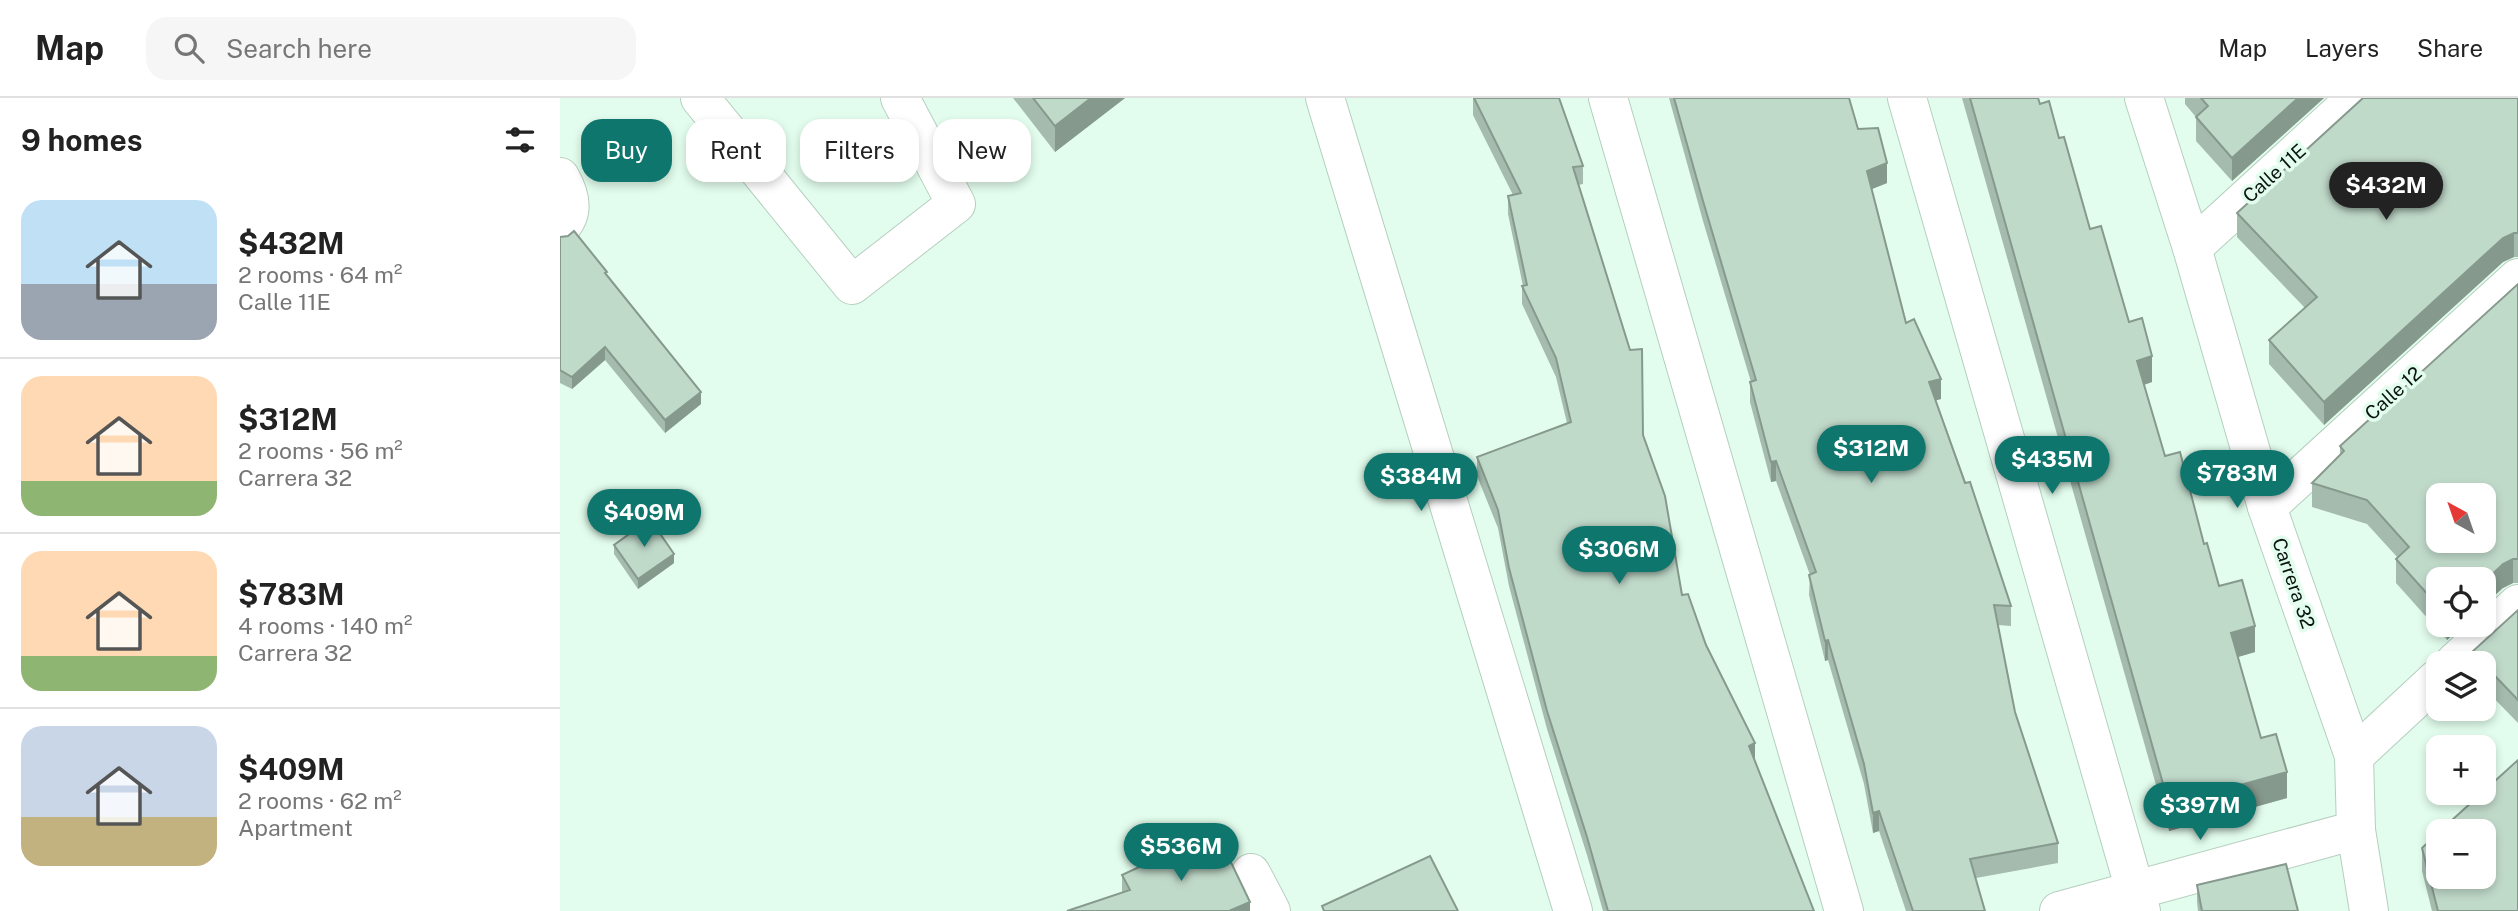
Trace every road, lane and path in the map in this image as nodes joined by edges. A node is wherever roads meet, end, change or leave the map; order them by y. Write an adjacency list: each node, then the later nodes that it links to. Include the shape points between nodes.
1 (700, 98): 2 (street, via 852,285 956,204)
2 (900, 98)
3 (1325, 98): 21 (street)
4 (1608, 98): 22 (street)
5 (1907, 98): 19 (street)
6 (2144, 98): 10 (street, Carrera 32)
7 (2356, 98): 10 (street, Calle 11E)
8 (560, 177): 9 (street, via 569,192 570,207)
9 (560, 228)
10 (2192, 247): 12 (street, Carrera 32)
11 (2518, 278): 12 (street, Calle 12)
12 (2267, 507): 16 (street, Carrera 32)
13 (2518, 604): 14 (street)
14 (2467, 651)
15 (2426, 689): 16 (street)
16 (2354, 756): 17 (street, Carrera 32)
17 (2356, 830): 19 (street); 24 (street, Carrera 32)
18 (1251, 873): 20 (street)
19 (2138, 901): 23 (street)
20 (1271, 911)
21 (1573, 911)
22 (1844, 911)
23 (2059, 911)
24 (2369, 911)

